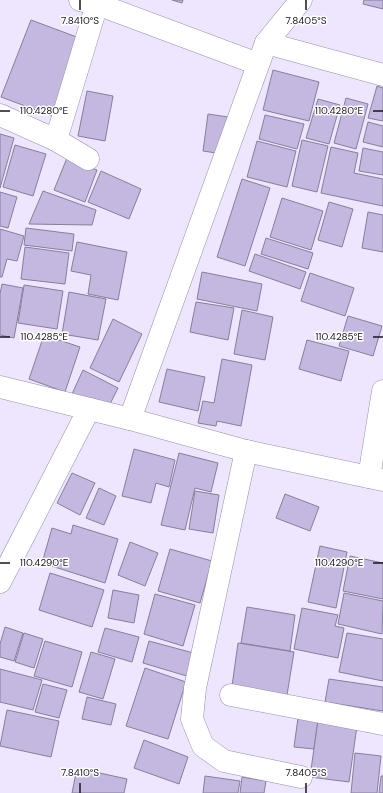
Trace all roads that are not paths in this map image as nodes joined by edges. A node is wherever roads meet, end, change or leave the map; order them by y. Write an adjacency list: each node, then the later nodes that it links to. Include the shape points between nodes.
1 (301, 0): 3 (street)
2 (89, 2): 4 (street); 7 (street)
3 (266, 43): 4 (street); 5 (street)
4 (258, 64): 12 (street)
5 (383, 75)
6 (0, 115): 7 (street)
7 (56, 140): 8 (street)
8 (88, 159)
9 (0, 387): 11 (street)
10 (383, 391): 14 (street)
11 (89, 409): 12 (street); 15 (street)
12 (130, 419): 13 (street)
13 (246, 451): 14 (street); 18 (street, via 195,688 192,719 203,746 224,760)
14 (376, 478)
15 (0, 582)
16 (231, 695): 17 (street)
17 (383, 724)
18 (301, 777)

